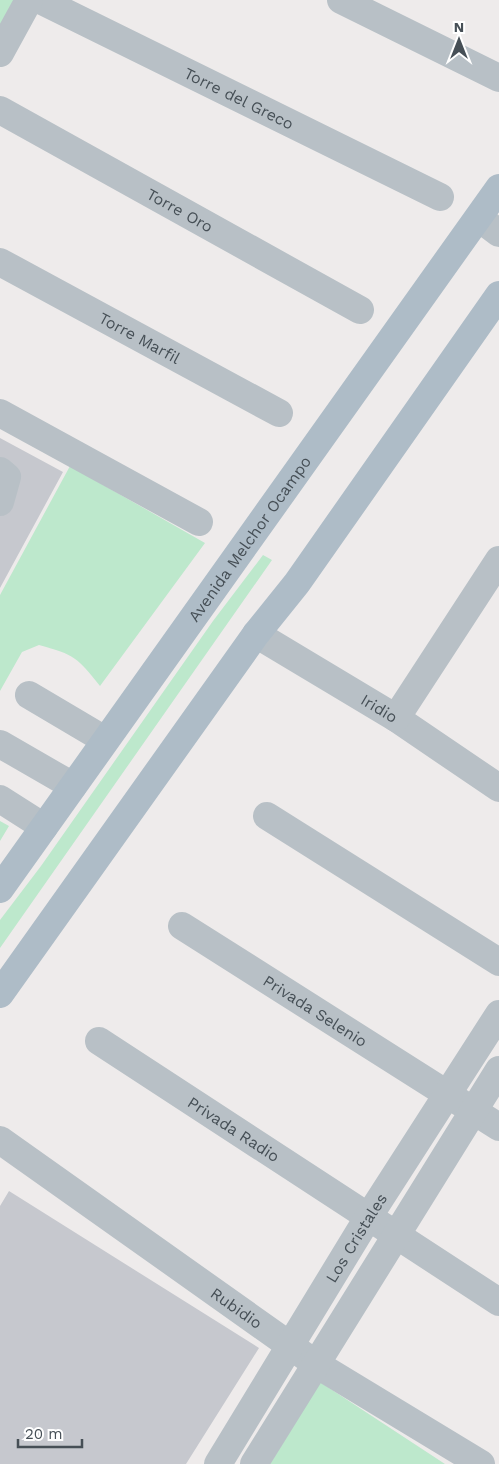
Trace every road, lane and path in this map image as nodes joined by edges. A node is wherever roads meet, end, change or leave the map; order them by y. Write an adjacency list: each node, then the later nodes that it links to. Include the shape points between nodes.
1 (29, 0): 4 (street)
2 (40, 0): 8 (street, Torre del Greco)
3 (340, 0): 5 (street)
4 (0, 53)
5 (499, 78)
6 (0, 110): 12 (street, Torre Oro)
7 (499, 188): 9 (main road, Avenida Melchor Ocampo)
8 (440, 197)
9 (489, 226): 22 (main road, Avenida Melchor Ocampo)
10 (0, 262): 14 (street, Torre Marfil)
11 (499, 295): 19 (main road, via 297,584)
12 (360, 310)
13 (0, 413): 17 (street)
14 (279, 413)
15 (0, 471): 16 (street, via 7,477)
16 (0, 502)
17 (199, 522)
18 (499, 560): 21 (street)
19 (256, 634): 21 (street, Iridio); 32 (main road)
20 (29, 695): 22 (street)
21 (396, 718): 25 (street, Iridio)
22 (105, 740): 24 (main road, Avenida Melchor Ocampo)
23 (0, 744): 24 (street)
24 (73, 786): 28 (main road, Avenida Melchor Ocampo)
25 (499, 788)
26 (0, 799): 28 (street)
27 (267, 816): 31 (street)
28 (44, 826): 29 (main road, Avenida Melchor Ocampo)
29 (0, 889)
30 (182, 926): 36 (street, Privada Selenio)
31 (499, 962)
32 (0, 994)
33 (499, 1014): 36 (street, Los Cristales)
34 (99, 1040): 40 (street, Privada Radio)
35 (499, 1070): 37 (street, Los Cristales)
36 (446, 1095): 37 (street, Privada Selenio); 40 (street, Los Cristales)
37 (474, 1110): 38 (street, Privada Selenio); 41 (street, Los Cristales)
38 (499, 1127)
39 (0, 1140): 43 (street, Rubidio)
40 (369, 1216): 41 (street, Privada Radio); 43 (street, Los Cristales)
41 (398, 1234): 42 (street, Privada Radio); 44 (street, Los Cristales)
42 (499, 1302)
43 (291, 1346): 44 (street, Rubidio); 45 (street, Los Cristales)
44 (316, 1364): 46 (street, Los Cristales); 47 (street, Rubidio)
45 (218, 1464)
46 (254, 1464)
47 (481, 1464)

